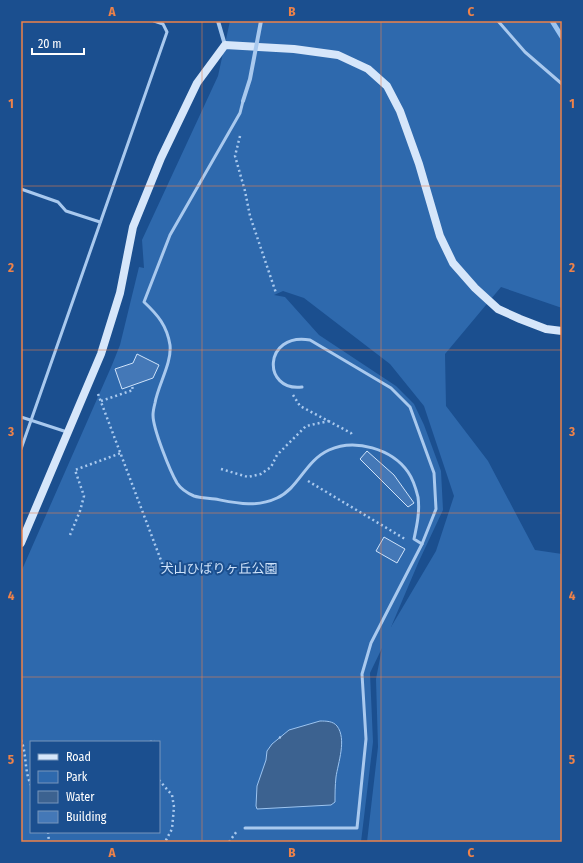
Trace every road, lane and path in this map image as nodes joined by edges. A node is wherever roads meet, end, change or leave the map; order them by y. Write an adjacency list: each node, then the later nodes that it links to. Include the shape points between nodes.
1 (154, 21): 10 (lane, via 163,24 167,32)
2 (218, 21): 5 (street)
3 (260, 21): 7 (street, bridge, via 250,79)
4 (498, 21): 6 (lane, via 525,52)
5 (225, 45): 12 (street, via 294,49 338,56 368,69 387,86 400,111 440,236 454,263 475,288 498,308 546,329); 15 (street, via 197,83 161,158 133,227 120,293 101,354)
6 (562, 84)
7 (243, 101): 26 (lane, via 240,113 170,235 144,302 156,313 166,328 170,346 153,416 171,471 184,491 195,496 248,505 259,503 277,498 290,490)
8 (241, 133): 11 (path, via 235,156 250,216)
9 (21, 189): 10 (lane, via 58,202 66,211)
10 (100, 222): 19 (lane)
11 (276, 293)
12 (562, 331)
13 (132, 386): 17 (path, via 133,390)
14 (302, 387): 30 (lane, via 294,388 282,382 277,378 272,364 282,346 294,339 310,340 391,388 410,408 434,473 436,509)
15 (86, 389): 17 (path, via 98,394); 21 (street)
16 (294, 397): 20 (path, via 300,406)
17 (101, 401): 24 (path)
18 (21, 417): 19 (lane)
19 (31, 420): 21 (lane); 23 (lane)
20 (328, 421): 22 (path); 25 (path, via 306,426 261,474 248,477)
21 (68, 432): 29 (street)
22 (351, 433)
23 (21, 448)
24 (120, 453): 27 (path, via 75,470 84,496); 31 (path)
25 (221, 469)
26 (301, 476): 28 (path, via 412,543); 28 (lane, via 316,458 342,446 365,446 393,457 408,471 418,497 419,511)
27 (70, 535)
28 (414, 539): 30 (lane)
29 (21, 543)
30 (422, 544): 37 (lane, via 371,643 362,674 366,739 357,828)
31 (165, 571)
32 (279, 736): 33 (path)
33 (283, 739)
34 (21, 740): 36 (path)
35 (160, 781): 38 (path, via 172,795 174,808 172,829)
36 (30, 782)
37 (244, 828)
38 (165, 842)

